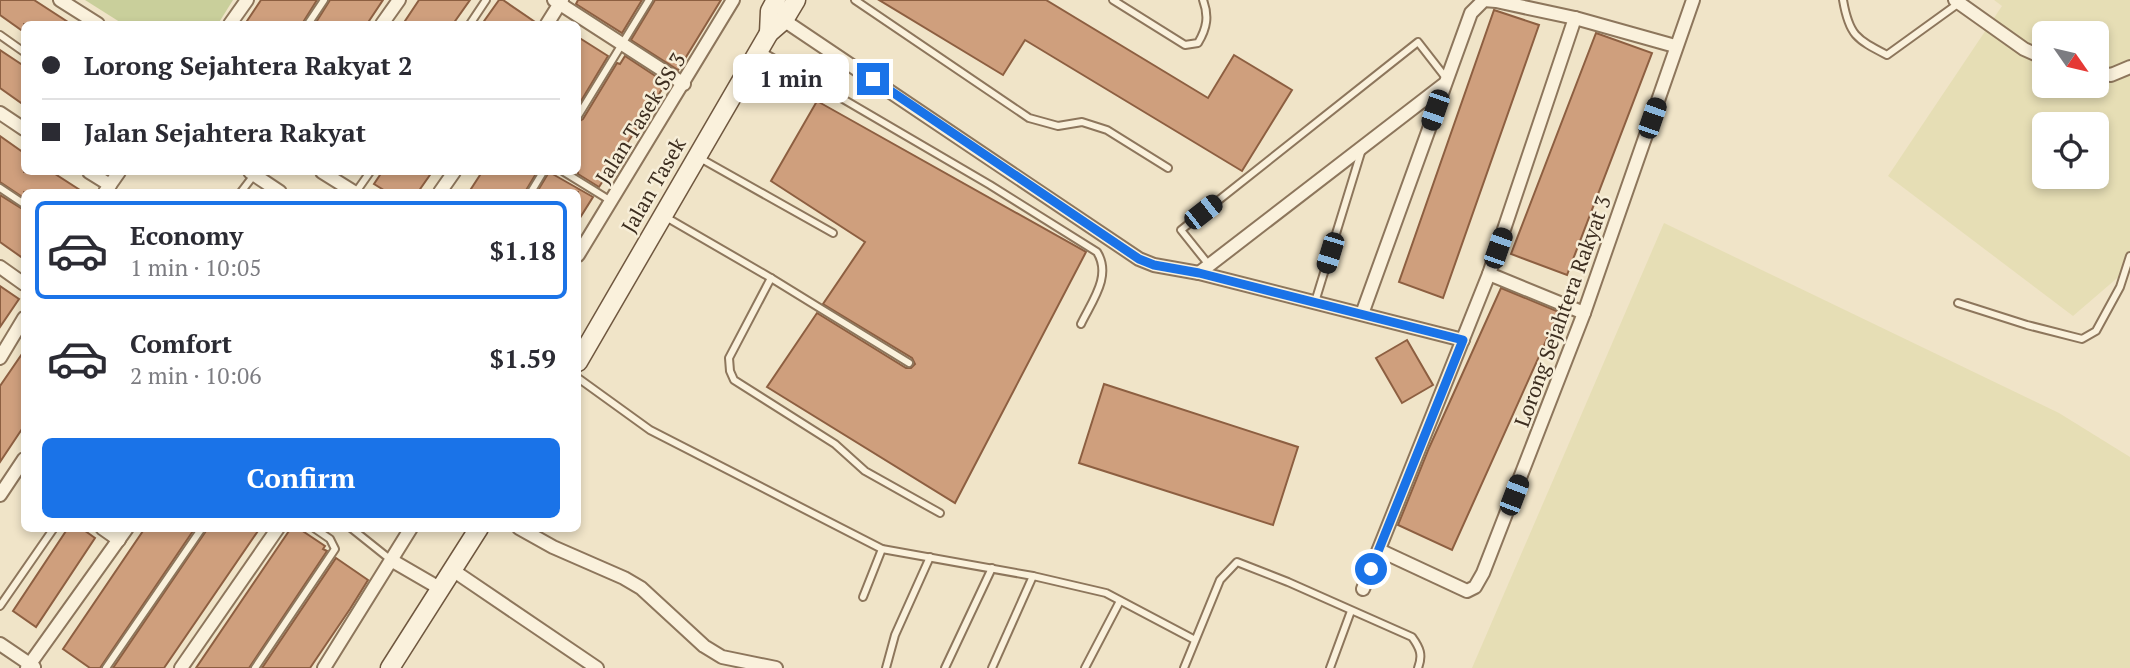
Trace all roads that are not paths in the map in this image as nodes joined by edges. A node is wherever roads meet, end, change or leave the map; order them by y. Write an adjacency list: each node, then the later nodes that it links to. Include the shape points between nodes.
1 (60, 0): 19 (street)
2 (247, 0): 20 (street)
3 (324, 0): 21 (lane)
4 (399, 0): 22 (street)
5 (486, 0): 23 (lane)
6 (649, 0): 26 (lane)
7 (733, 0): 34 (street, Jalan Tasek SS 3)
8 (796, 0): 17 (main road, Jalan Tasek)
9 (855, 0): 40 (lane, via 1029,118 1058,126 1082,122 1107,130)
10 (1113, 0): 11 (lane, via 1185,45 1198,43 1207,29)
11 (1203, 0)
12 (1484, 0): 18 (street); 33 (street, via 1471,13)
13 (1693, 0): 27 (street, Lorong Sejahtera Rakyat 3)
14 (1843, 0): 16 (lane, via 1847,23 1863,42 1887,55)
15 (559, 1): 24 (street); 26 (street)
16 (1957, 1): 30 (street)
17 (776, 10): 29 (main road, Jalan Tasek); 56 (street, via 1139,259)
18 (1575, 18): 27 (street); 57 (street)
19 (93, 21)
20 (232, 21)
21 (310, 21)
22 (385, 21)
23 (472, 21)
24 (549, 21)
25 (0, 35): 28 (lane)
26 (622, 44): 34 (street); 35 (lane)
27 (1675, 46): 62 (street, Lorong Sejahtera Rakyat 3)
28 (21, 49)
29 (759, 50): 39 (main road, Jalan Tasek); 65 (lane, via 1097,252 1104,263 1101,283)
30 (2032, 53)
31 (2128, 71): 32 (street)
32 (2109, 75)
33 (1445, 81): 38 (street); 56 (lane, via 1418,42 1181,229); 63 (street)
34 (684, 84): 49 (street, Jalan Tasek SS 3)
35 (581, 111)
36 (0, 113): 37 (street)
37 (21, 127)
38 (1362, 148): 56 (street); 60 (lane)
39 (696, 156): 51 (main road, Jalan Tasek); 52 (lane)
40 (1168, 168)
41 (92, 175): 46 (street)
42 (255, 175): 47 (street)
43 (327, 175): 48 (street)
44 (569, 175): 49 (lane)
45 (0, 188): 50 (lane)
46 (107, 189)
47 (276, 189)
48 (350, 189)
49 (611, 201): 53 (street, Jalan Tasek SS 3)
50 (21, 202)
51 (662, 215): 58 (lane); 68 (main road, Jalan Tasek)
52 (833, 233)
53 (581, 250)
54 (2130, 256): 61 (lane, via 2096,331 2082,339)
55 (0, 267): 59 (street)
56 (1204, 270): 60 (street)
57 (1489, 274): 62 (street); 66 (street)
58 (771, 278): 70 (lane); 74 (lane, via 729,358 734,380 835,444 865,471)
59 (21, 282)
60 (1315, 302): 63 (street)
61 (1958, 303)
62 (1584, 313): 87 (street, Lorong Sejahtera Rakyat 3, via 1475,587 1467,591)
63 (1362, 314): 66 (street)
64 (21, 321): 67 (street)
65 (1081, 324)
66 (1463, 340): 87 (street)
67 (4, 341): 69 (street)
68 (581, 357)
69 (0, 358)
70 (909, 363)
71 (581, 380): 86 (lane, via 650,430)
72 (21, 468): 73 (street)
73 (0, 495)
74 (940, 513)
75 (51, 532): 97 (lane)
76 (107, 532): 85 (street)
77 (124, 532): 85 (street)
78 (199, 532): 103 (lane)
79 (275, 532): 104 (street)
80 (320, 532): 105 (lane, via 335,549)
81 (356, 532): 89 (lane)
82 (408, 532): 89 (street)
83 (477, 532): 91 (main road)
84 (526, 532): 108 (street, via 641,588 722,657)
85 (118, 540): 102 (street)
86 (882, 549): 88 (lane); 95 (lane)
87 (1379, 550): 94 (street)
88 (930, 557): 90 (lane); 109 (lane, via 895,635)
89 (391, 560): 93 (street); 106 (street)
90 (992, 568): 92 (lane); 110 (lane)
91 (454, 571): 93 (main road); 107 (street)
92 (1033, 576): 96 (lane, via 1107,593); 111 (lane)
93 (441, 589): 101 (main road)
94 (1363, 589)
95 (863, 597)
96 (1120, 601): 99 (lane); 112 (lane)
97 (0, 606)
98 (1351, 611): 99 (lane, via 1237,562 1220,580); 114 (lane); 115 (lane, via 1412,637 1420,648)
99 (1195, 640): 113 (lane)
100 (0, 644): 102 (street)
101 (396, 665)
102 (30, 667)
103 (106, 668)
104 (181, 668)
105 (255, 668)
106 (324, 668)
107 (597, 668)
108 (776, 668)
109 (886, 668)
110 (945, 668)
111 (992, 668)
112 (1085, 668)
113 (1184, 668)
114 (1330, 668)
115 (1418, 668)

